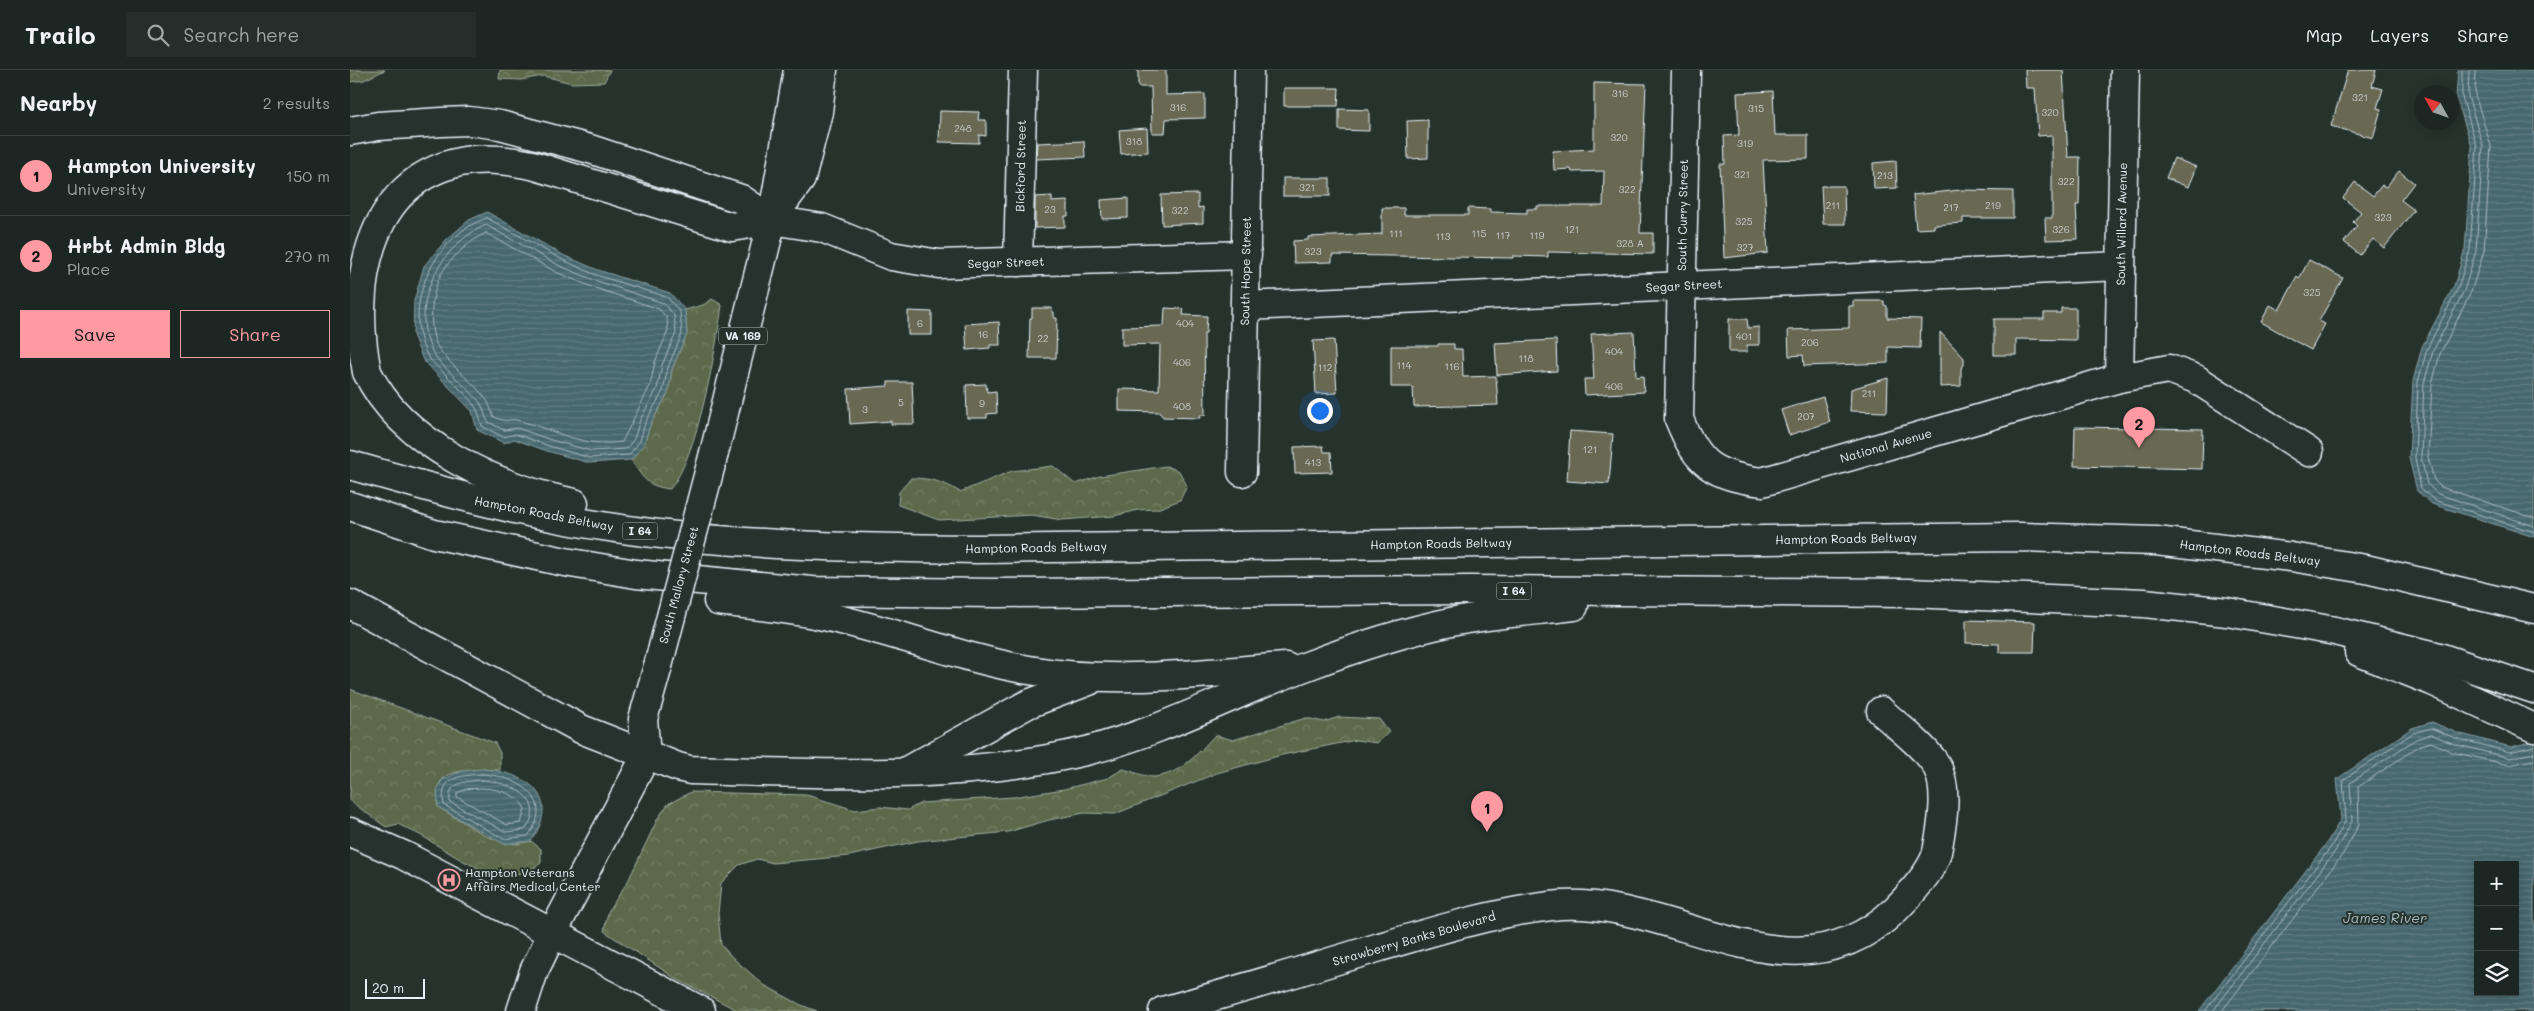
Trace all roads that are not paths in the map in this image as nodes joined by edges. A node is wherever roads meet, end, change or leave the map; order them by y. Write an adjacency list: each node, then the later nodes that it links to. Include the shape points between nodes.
1 (798, 70): 8 (main road, South Mallory Street / VA 169)
2 (823, 70): 8 (main road, South Mallory Street / VA 169, via 818,112 801,179)
3 (1023, 70): 10 (main road, Bickford Street)
4 (1250, 70): 9 (main road, South Hope Street)
5 (1686, 70): 12 (main road, South Curry Street)
6 (2125, 70): 11 (main road, South Willard Avenue)
7 (350, 131): 8 (main road, via 442,122 500,125 590,149 741,199)
8 (772, 220): 10 (main road, Segar Street, via 822,228 878,252 910,260 952,264); 21 (main road, via 732,227 553,170 508,160 483,159 444,167 424,176 399,195 376,221 361,247 351,286 352,328 357,349 381,394 415,430 457,460 521,488 610,510 755,527 840,532); 31 (main road, South Mallory Street / VA 169, bridge, via 643,719)
9 (1246, 255): 10 (main road, Segar Street); 13 (main road, South Hope Street)
10 (1018, 262)
11 (2121, 266): 12 (main road, Segar Street); 14 (main road, South Willard Avenue)
12 (1682, 287): 13 (main road, Segar Street); 15 (main road, South Curry Street)
13 (1246, 306): 18 (main road, South Hope Street)
14 (2119, 378): 15 (main road, National Avenue, via 1762,482 1733,478 1709,467 1689,443); 16 (main road, National Avenue, via 2169,369 2196,379)
15 (1679, 420)
16 (2309, 452)
17 (350, 465): 21 (main road, Hampton Roads Beltway / I 64, via 476,501 614,528 757,544)
18 (1242, 472)
19 (350, 506): 20 (main road, I 64, via 434,534)
20 (492, 547): 22 (main road, I 64, via 636,574 812,591); 27 (main road, via 565,579 819,614 1027,670)
21 (938, 548): 24 (main road, Hampton Roads Beltway / I 64, via 2019,537 2146,541 2366,569)
22 (1697, 593): 25 (main road, I 64, via 2006,596 2144,603); 26 (main road, via 1454,622 1401,635)
23 (350, 604): 31 (main road, via 581,728)
24 (2534, 609)
25 (2227, 612): 28 (main road, I 64, via 2335,631 2436,656); 30 (main road, via 2337,644)
26 (1307, 666): 27 (main road); 32 (main road, via 1224,702 1089,750 990,769)
27 (1102, 677): 32 (main road, via 1028,704)
28 (2532, 688)
29 (1880, 711): 37 (main road, Strawberry Banks Boulevard, via 1934,760 1942,787 1944,812 1936,857 1910,895 1882,922 1847,941 1806,951 1765,950 1619,909 1554,906 1460,924)
30 (2524, 723)
31 (646, 756): 32 (main road, via 690,770); 34 (main road)
32 (900, 775)
33 (350, 832): 34 (main road, via 403,854)
34 (552, 934): 35 (main road, via 534,970); 36 (main road)
35 (521, 1011)
36 (701, 1011)
37 (1162, 1011)

